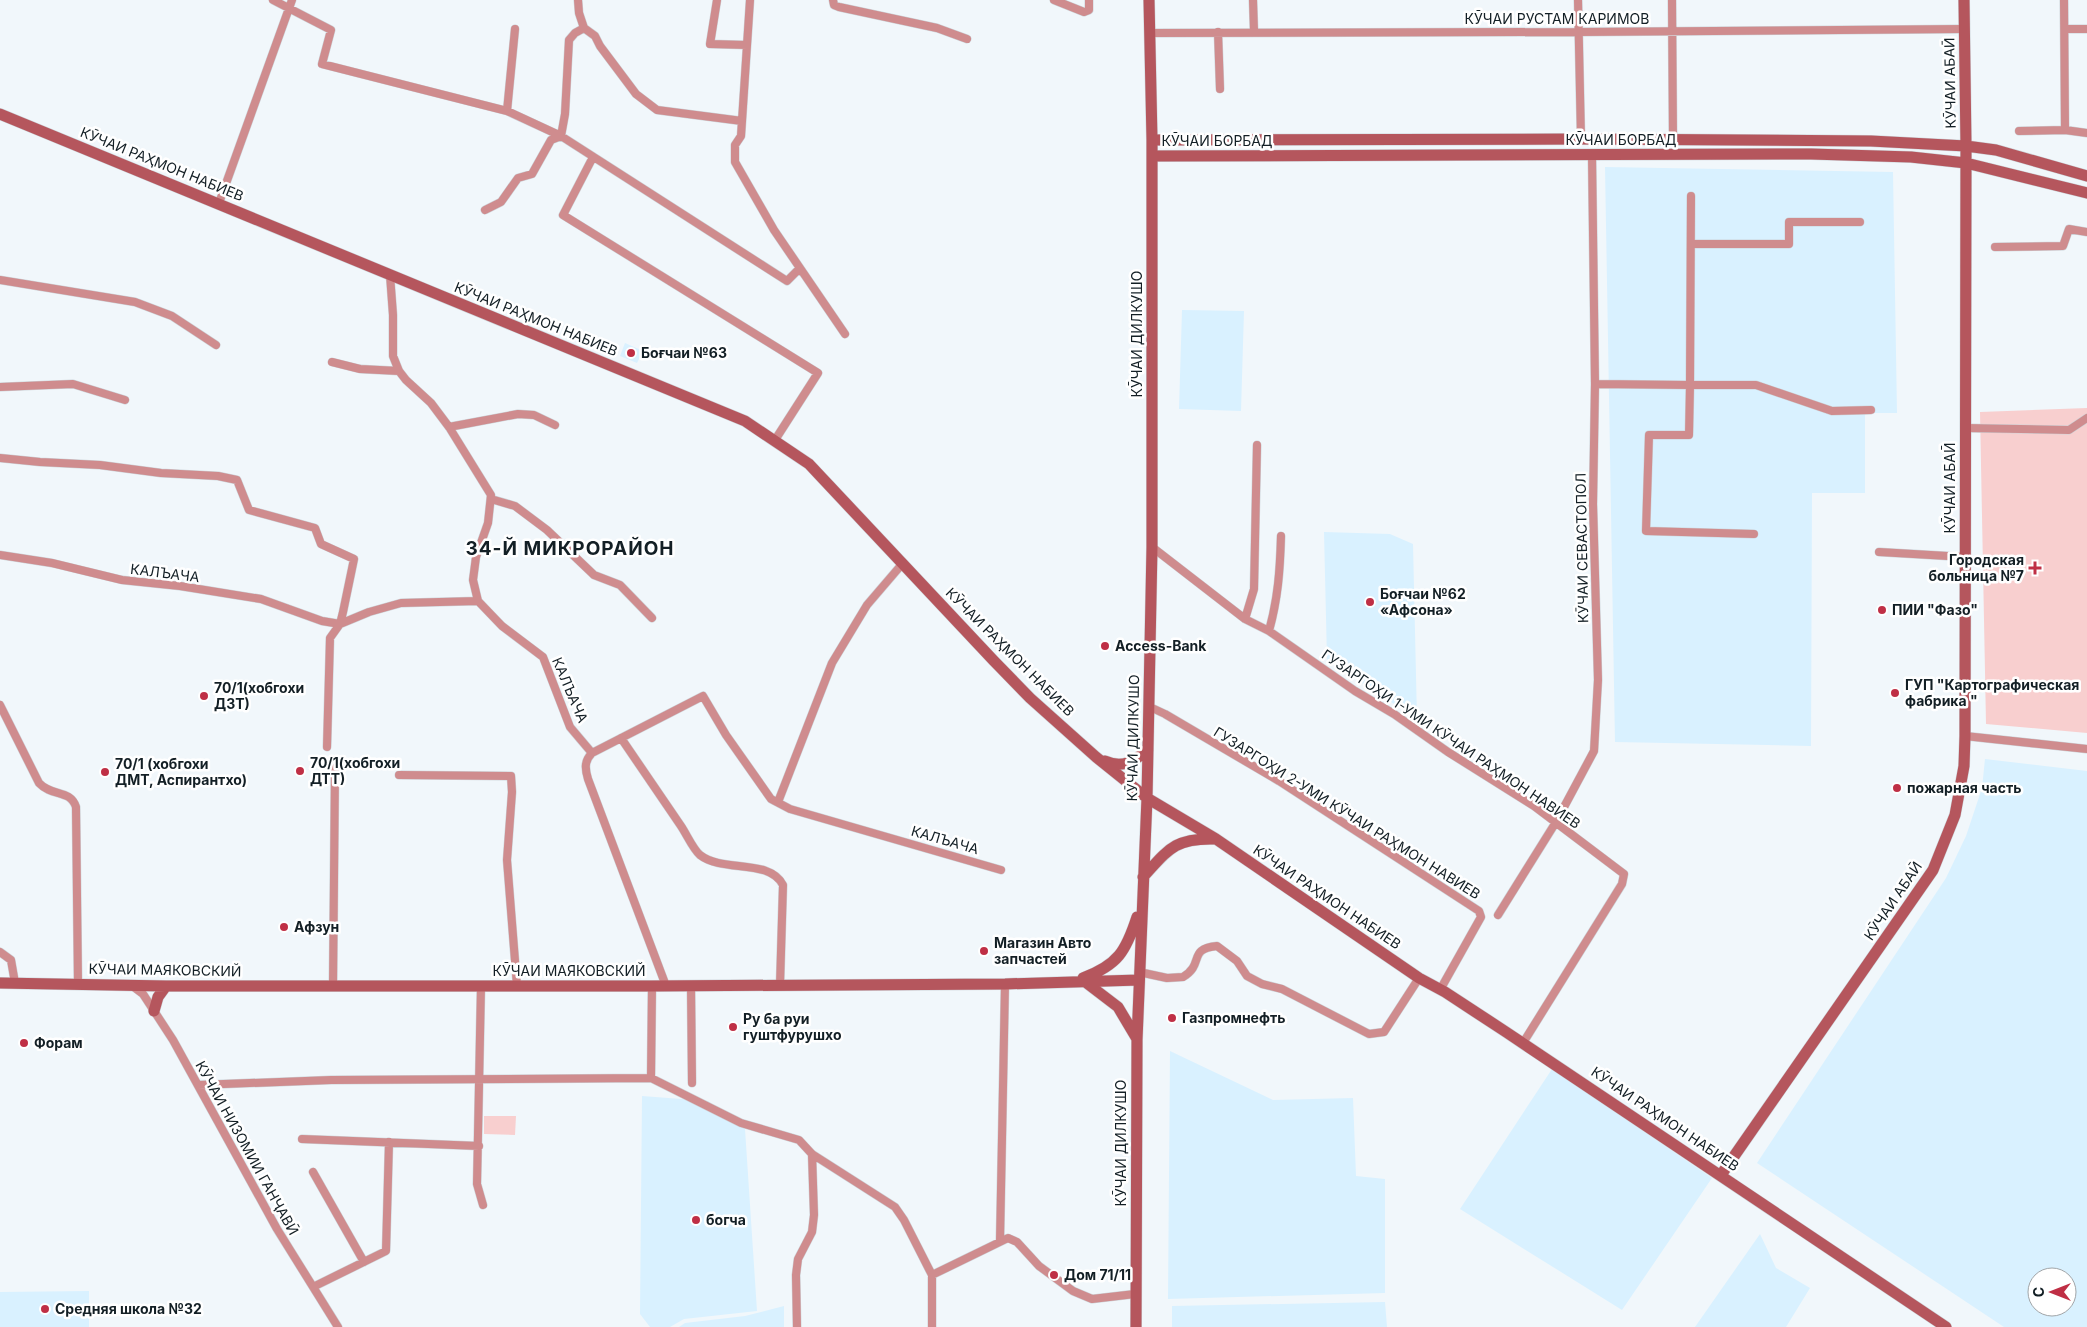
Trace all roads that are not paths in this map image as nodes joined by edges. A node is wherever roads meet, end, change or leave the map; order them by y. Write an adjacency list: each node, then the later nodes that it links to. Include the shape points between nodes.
1 (272, 0): 15 (street)
2 (292, 0): 15 (street)
3 (578, 0): 16 (street)
4 (717, 0): 27 (street, via 710,44)
5 (750, 0): 27 (street)
6 (833, 0): 26 (street, via 839,7 937,28)
7 (1054, 0): 8 (street, via 1084,12 1089,10)
8 (1089, 0)
9 (1149, 0): 23 (main road, КӮЧАИ ДИЛКУШО)
10 (1253, 0): 21 (street)
11 (1578, 0): 25 (street)
12 (1672, 0): 22 (street)
13 (1964, 0): 17 (main road, КӮЧАИ АБАӢ)
14 (2064, 0): 18 (street)
15 (289, 10): 29 (street, via 331,30 322,64); 47 (street)
16 (584, 28): 31 (street, via 595,36 636,94 657,110); 35 (street, via 569,40 565,114)
17 (1964, 29): 22 (street, КӮЧАИ РУСТАМ КАРИМОВ); 39 (main road, КӮЧАИ АБАӢ)
18 (2065, 29): 19 (street); 32 (street)
19 (2087, 29)
20 (515, 30): 29 (street)
21 (1254, 31): 24 (street, КӮЧАИ РУСТАМ КАРИМОВ); 25 (street, КӮЧАИ РУСТАМ КАРИМОВ)
22 (1672, 31): 25 (street, КӮЧАИ РУСТАМ КАРИМОВ); 37 (street)
23 (1150, 32): 24 (street, КӮЧАИ РУСТАМ КАРИМОВ); 38 (main road, КӮЧАИ ДИЛКУШО)
24 (1218, 32): 28 (street)
25 (1579, 32): 36 (street)
26 (967, 39)
27 (748, 44): 31 (street)
28 (1220, 89)
29 (507, 111): 35 (street)
30 (0, 114): 47 (main road, КӮЧАИ РАҲМОН НАБИЕВ)
31 (742, 121): 53 (street, via 741,136 735,145 735,162)
32 (2065, 130): 33 (street); 34 (street)
33 (2019, 131)
34 (2087, 132)
35 (560, 136): 42 (street); 48 (street, via 551,140 532,174 518,178 501,202)
36 (1581, 139): 37 (main road, КӮЧАИ БОРБАД); 38 (main road, КӮЧАИ БОРБАД)
37 (1673, 139): 39 (main road, КӮЧАИ БОРБАД, via 1871,141)
38 (1152, 140): 41 (main road, КӮЧАИ ДИЛКУШО)
39 (1966, 146): 43 (main road, КӮЧАИ АБАӢ); 44 (main road, КӮЧАИ БОРБАД, via 1996,150)
40 (1592, 155): 41 (main road, КӮЧАИ БОРБАД); 43 (main road, КӮЧАИ БОРБАД, via 1811,154 1911,157); 60 (street, КӮЧАИ СЕВАСТОПОЛ)
41 (1152, 156): 75 (main road, КӮЧАИ ДИЛКУШО)
42 (593, 157): 53 (street, via 787,281); 69 (street, via 563,215 818,373)
43 (1966, 163): 45 (main road, КӮЧАИ БОРБАД); 68 (main road, КӮЧАИ АБАӢ)
44 (2087, 176)
45 (2087, 193)
46 (1691, 196): 51 (street)
47 (218, 203): 54 (main road, КӮЧАИ РАҲМОН НАБИЕВ)
48 (485, 210)
49 (1860, 222): 51 (street, via 1789,222 1789,244)
50 (2087, 232): 52 (street, via 2069,229 2063,246)
51 (1691, 244): 61 (street)
52 (1995, 247)
53 (800, 268): 56 (street)
54 (390, 275): 59 (street, via 393,356); 69 (main road, КӮЧАИ РАҲМОН НАБИЕВ, via 745,421)
55 (0, 280): 57 (street, via 135,302 172,316)
56 (845, 334)
57 (216, 345)
58 (332, 362): 59 (street)
59 (399, 371): 67 (street, via 431,403)
60 (1595, 384): 61 (street); 98 (street, КӮЧАИ СЕВАСТОПОЛ, via 1593,504 1598,680 1594,751)
61 (1690, 385): 64 (street, via 1756,385 1832,411); 73 (street, via 1689,435 1649,435 1646,531)
62 (0, 387): 63 (street, via 73,384)
63 (125, 400)
64 (1871, 410)
65 (2087, 418): 68 (street, via 2070,430)
66 (555, 425): 67 (street, via 534,415 518,414)
67 (449, 427): 72 (street)
68 (1965, 428): 78 (main road, КӮЧАИ АБАӢ)
69 (775, 440): 79 (main road, КӮЧАИ РАҲМОН НАБИЕВ, via 809,464)
70 (1257, 445): 82 (street, via 1254,589)
71 (0, 458): 83 (street, via 237,480 249,510 315,528 321,544 354,558)
72 (491, 499): 80 (street, via 488,523 476,556 473,580); 81 (street, via 515,506 547,530 594,575 620,585)
73 (1754, 534)
74 (1281, 536): 84 (street, via 1279,590)
75 (1152, 547): 82 (street, ГУЗАРГОҲИ 1-УМИ КӮЧАИ РАҲМОН НАВИЕВ); 86 (main road, КӮЧАИ ДИЛКУШО)
76 (1879, 552): 78 (street)
77 (0, 555): 83 (street, КАЛЪАЧА, via 52,563 122,580 262,599 322,621)
78 (1965, 558): 87 (main road, КӮЧАИ АБАӢ)
79 (903, 563): 93 (main road, КӮЧАИ РАҲМОН НАБИЕВ, via 1012,680); 97 (street, via 868,605 832,663)
80 (478, 602): 83 (street, via 400,603); 92 (street, КАЛЪАЧА, via 502,626 543,656 570,727)
81 (652, 618)
82 (1245, 618): 84 (street, ГУЗАРГОҲИ 1-УМИ КӮЧАИ РАҲМОН НАВИЕВ)
83 (340, 624): 89 (street, via 330,638)
84 (1268, 631): 98 (street, ГУЗАРГОҲИ 1-УМИ КӮЧАИ РАҲМОН НАВИЕВ)
85 (0, 706): 110 (street, via 39,783 45,790 68,795 76,807)
86 (1150, 707): 91 (main road, КӮЧАИ ДИЛКУШО); 121 (street, ГУЗАРГОҲИ 2-УМИ КӮЧАИ РАҲМОН НАВИЕВ, via 1279,781 1479,911 1481,917)
87 (1965, 736): 90 (street); 134 (main road, КӮЧАИ АБАӢ, via 1964,766 1954,815 1933,870)
88 (621, 738): 92 (street, КАЛЪАЧА); 97 (street, КАЛЪАЧА, via 702,696 751,773 771,799); 112 (street, via 700,855 724,865 742,865 775,874 780,879 783,885)
89 (327, 747)
90 (2087, 749)
91 (1148, 750): 93 (main road, via 1125,765 1114,765); 96 (main road, КӮЧАИ ДИЛКУШО)
92 (592, 753): 119 (street, via 585,768 588,779)
93 (1096, 757): 96 (main road, КӮЧАИ РАҲМОН НАБИЕВ)
94 (335, 768): 115 (street)
95 (400, 775): 117 (street, via 511,776 507,860)
96 (1147, 798): 99 (main road, КӮЧАИ РАҲМОН НАБИЕВ); 101 (main road, КӮЧАИ ДИЛКУШО)
97 (778, 802): 100 (street, КАЛЪАЧА, via 790,809)
98 (1556, 822): 103 (street, КӮЧАИ СЕВАСТОПОЛ); 124 (street, ГУЗАРГОҲИ 1-УМИ КӮЧАИ РАҲМОН НАВИЕВ, via 1624,874 1622,884)
99 (1216, 839): 101 (main road, via 1180,842 1167,850); 106 (main road, КӮЧАИ РАҲМОН НАБИЕВ)
100 (1001, 870)
101 (1143, 878): 102 (main road, КӮЧАИ ДИЛКУШО)
102 (1141, 904): 105 (main road, КӮЧАИ ДИЛКУШО); 107 (main road, via 1129,943 1117,959)
103 (1498, 915)
104 (0, 952): 109 (street, via 11,960)
105 (1139, 976): 106 (street, via 1183,977 1195,966 1199,952 1205,947 1217,946 1237,961 1247,976 1262,984 1282,988 1369,1034 1384,1032); 107 (main road, КӮЧАИ МАЯКОВСКИЙ); 123 (main road, КӮЧАИ ДИЛКУШО)
106 (1420, 978): 121 (main road, КӮЧАИ РАҲМОН НАБИЕВ)
107 (1080, 981): 111 (main road, КӮЧАИ МАЯКОВСКИЙ); 123 (main road, via 1118,1007)
108 (0, 983): 109 (main road, КӮЧАИ МАЯКОВСКИЙ)
109 (15, 984): 110 (main road, КӮЧАИ МАЯКОВСКИЙ)
110 (78, 984): 113 (main road, КӮЧАИ МАЯКОВСКИЙ)
111 (1005, 984): 112 (main road, КӮЧАИ МАЯКОВСКИЙ); 136 (street)
112 (780, 985): 120 (main road, КӮЧАИ МАЯКОВСКИЙ)
113 (131, 986): 114 (main road, КӮЧАИ МАЯКОВСКИЙ); 122 (street, КӮЧАИ НИЗОМИИ ГАНҶАВӢ, via 143,994)
114 (166, 986): 115 (main road, КӮЧАИ МАЯКОВСКИЙ); 122 (main road)
115 (333, 986): 116 (main road, КӮЧАИ МАЯКОВСКИЙ)
116 (481, 986): 117 (main road, КӮЧАИ МАЯКОВСКИЙ); 126 (street)
117 (517, 986): 118 (main road, КӮЧАИ МАЯКОВСКИЙ)
118 (652, 986): 119 (main road, КӮЧАИ МАЯКОВСКИЙ); 125 (street)
119 (666, 986): 120 (main road, КӮЧАИ МАЯКОВСКИЙ)
120 (691, 986): 127 (street)
121 (1440, 990): 124 (main road, КӮЧАИ РАҲМОН НАБИЕВ)
122 (154, 1011): 128 (street, КӮЧАИ НИЗОМИИ ГАНҶАВӢ)
123 (1137, 1040): 140 (main road, КӮЧАИ ДИЛКУШО)
124 (1522, 1043): 134 (main road, КӮЧАИ РАҲМОН НАБИЕВ)
125 (650, 1078): 126 (street); 132 (street, via 741,1123 799,1140)
126 (480, 1079): 128 (street, via 331,1080); 131 (street)
127 (692, 1083)
128 (198, 1086): 139 (street, КӮЧАИ НИЗОМИИ ГАНҶАВӢ)
129 (302, 1139): 130 (street)
130 (389, 1142): 131 (street); 137 (street, via 386,1251)
131 (479, 1146): 135 (street, via 477,1184)
132 (812, 1154): 138 (street, via 894,1207); 142 (street, via 814,1215 812,1232 798,1259)
133 (313, 1172): 137 (street)
134 (1721, 1175): 145 (main road, КӮЧАИ РАҲМОН НАБИЕВ)
135 (483, 1205)
136 (1000, 1241): 138 (street); 140 (street, via 1008,1238 1017,1242 1039,1266 1073,1291 1092,1299)
137 (364, 1262): 139 (street)
138 (932, 1274): 143 (street)
139 (313, 1287): 141 (street, КӮЧАИ НИЗОМИИ ГАНҶАВӢ)
140 (1135, 1294): 144 (main road, КӮЧАИ ДИЛКУШО)
141 (338, 1327)
142 (797, 1327)
143 (932, 1327)
144 (1136, 1327)
145 (1946, 1327)

